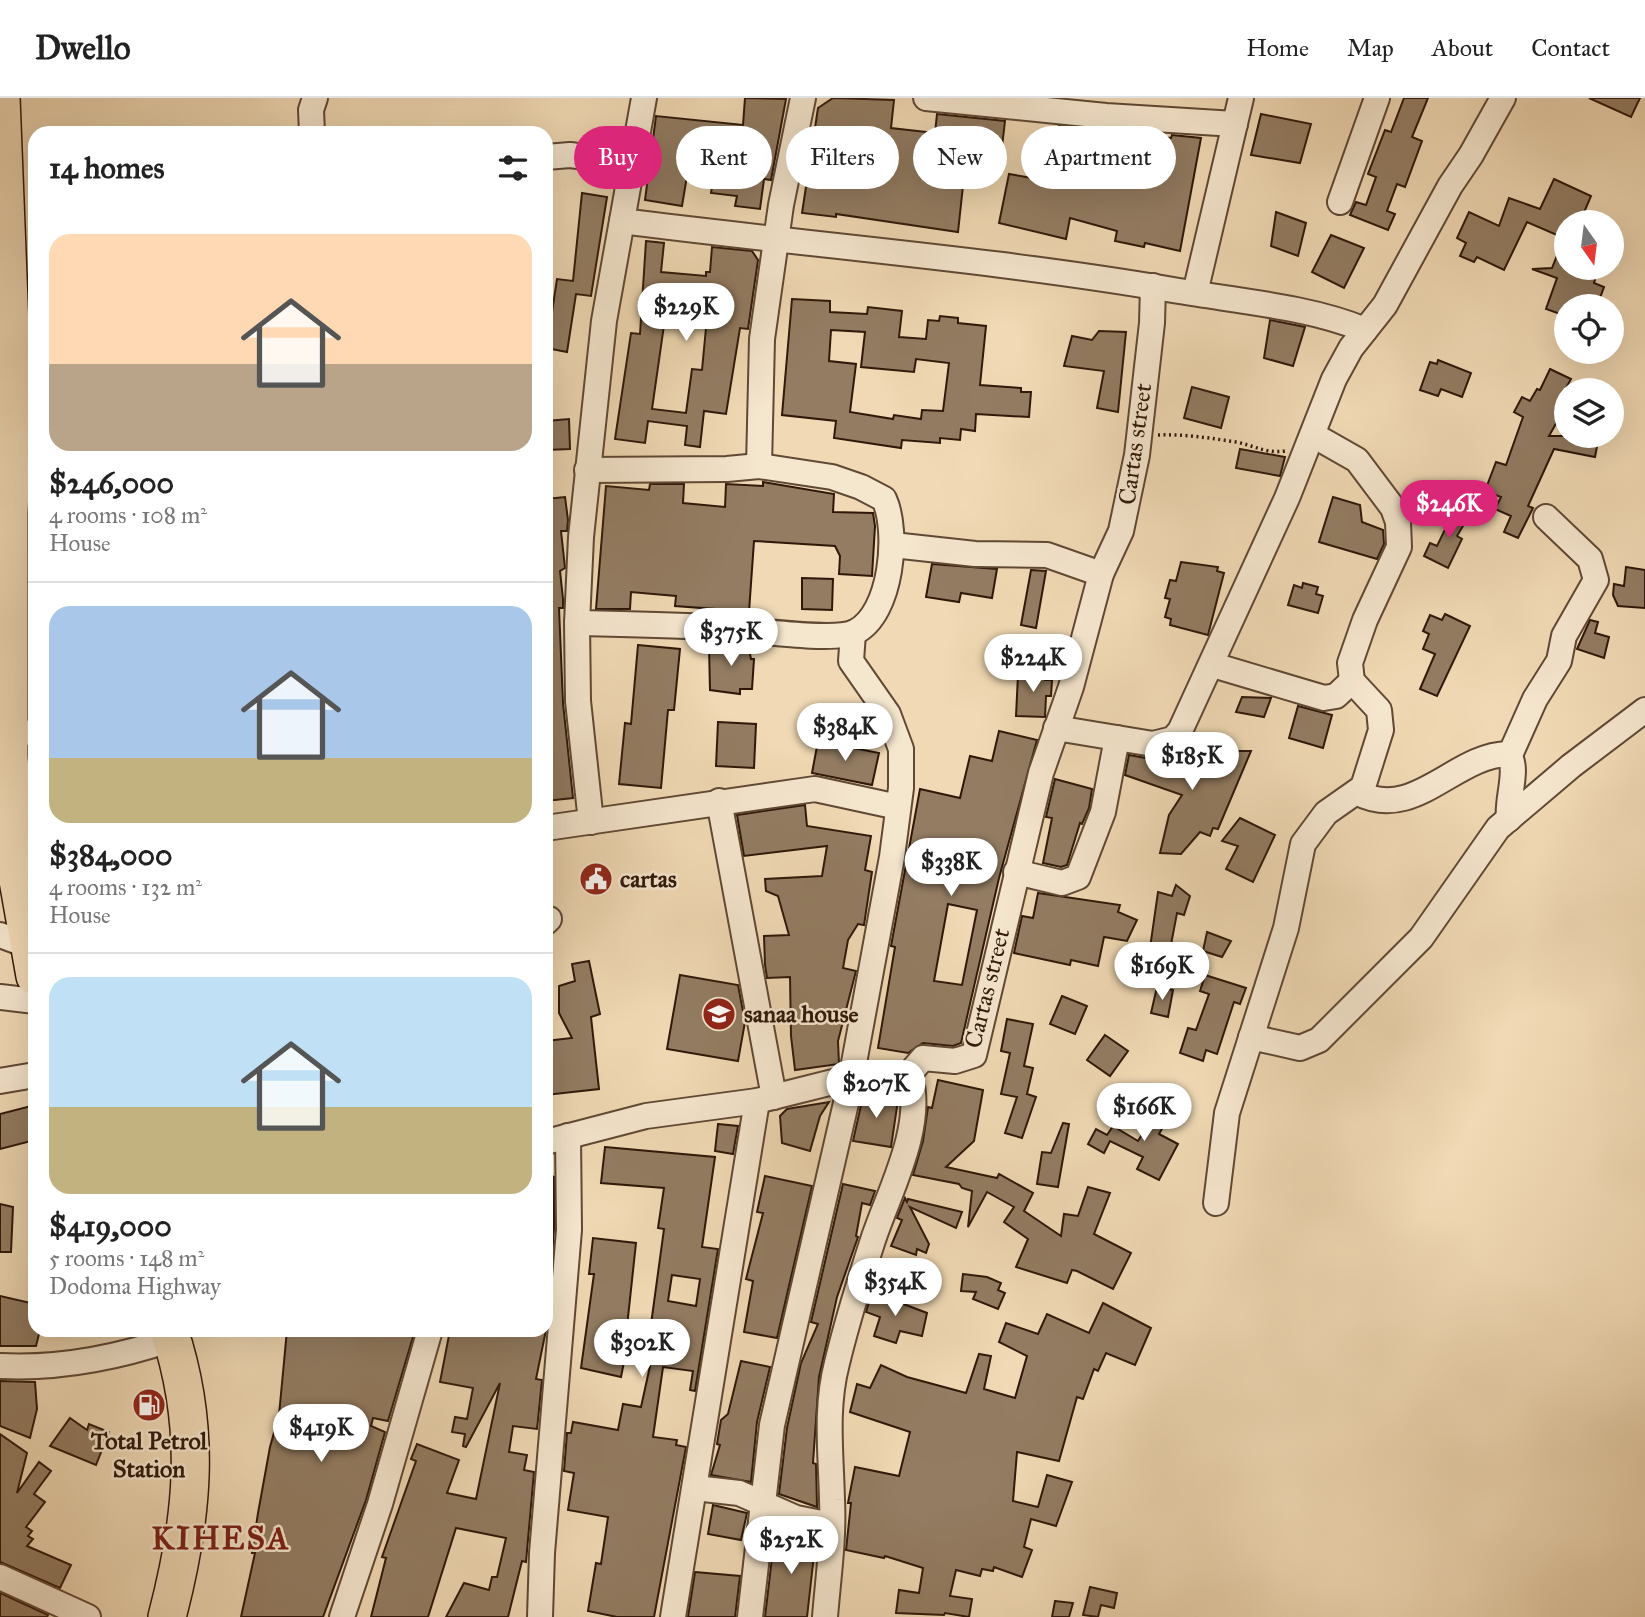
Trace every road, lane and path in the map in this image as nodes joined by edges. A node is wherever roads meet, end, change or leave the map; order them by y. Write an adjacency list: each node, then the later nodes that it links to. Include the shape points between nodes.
1 (1, 98): 20 (highway)
2 (315, 98): 10 (street)
3 (645, 98): 11 (street)
4 (803, 98): 17 (street)
5 (926, 98): 9 (street)
6 (1241, 98): 9 (street)
7 (1377, 98): 15 (street)
8 (1503, 98): 21 (street, via 1385,305)
9 (1235, 124): 19 (street)
10 (312, 126)
11 (640, 126)
12 (553, 156): 13 (street)
13 (574, 156)
14 (628, 189): 16 (street)
15 (1340, 202)
16 (622, 221): 17 (street); 26 (street, via 604,321)
17 (776, 238): 18 (street); 25 (street, via 762,340)
18 (1153, 286): 19 (street); 23 (street, Cartas street)
19 (1195, 293): 21 (street, via 1332,319)
20 (4, 297): 22 (highway)
21 (1365, 330): 24 (street, via 1334,379)
22 (24, 406): 27 (highway)
23 (1140, 437): 24 (path, via 1199,437 1270,452); 30 (street, Cartas street, via 1121,531)
24 (1310, 441): 33 (street); 34 (street, via 1342,450 1366,470 1393,508 1400,537 1358,638 1350,663)
25 (759, 466): 26 (street); 29 (street, via 832,477 877,494 890,512)
26 (587, 470): 31 (street)
27 (5, 514): 35 (highway)
28 (1546, 517): 40 (street, via 1590,559 1596,580 1564,636 1559,661 1535,699)
29 (892, 545): 30 (street, via 975,554 1047,555); 32 (street, via 883,596)
30 (1101, 574): 37 (street, Cartas street, via 1082,652)
31 (577, 623): 32 (street); 45 (street, via 578,701)
32 (853, 633): 43 (street, via 851,661 888,714 901,749)
33 (1213, 666): 34 (street, via 1324,698 1336,696); 38 (street, via 1173,739 1153,744)
34 (1352, 681): 41 (street, via 1374,701 1382,722 1366,781)
35 (5, 693): 39 (highway)
36 (1645, 710): 44 (street)
37 (1056, 728): 38 (street); 47 (street, Cartas street)
38 (1118, 738): 47 (street, via 1103,811 1078,877 1062,883)
39 (13, 745): 48 (highway)
40 (1510, 755): 41 (street, via 1493,756 1401,799 1379,801); 44 (street, via 1514,765 1507,802)
41 (1357, 793): 51 (street, via 1326,813 1303,844 1286,928)
42 (719, 801): 43 (street, via 815,789); 45 (street); 56 (street)
43 (898, 807): 54 (street)
44 (1509, 819): 51 (street, via 1491,836 1420,938 1319,1040 1300,1048)
45 (591, 822): 46 (street)
46 (553, 827)
47 (1016, 872): 53 (street, Cartas street, via 974,1055 955,1061 920,1059)
48 (21, 952)
49 (0, 997): 50 (street)
50 (28, 1000)
51 (1251, 1037): 58 (street, via 1227,1113)
52 (28, 1076): 55 (street)
53 (910, 1077): 54 (street); 65 (street, via 913,1096 906,1149 874,1238 830,1395)
54 (849, 1078): 56 (street); 64 (street, via 826,1198 782,1379)
55 (0, 1081)
56 (765, 1099): 57 (street, via 646,1116); 63 (street)
57 (557, 1139): 70 (street, via 569,1230 542,1540)
58 (1216, 1203)
59 (162, 1337): 62 (street, via 104,1360 36,1368)
60 (171, 1337): 68 (highway, via 192,1431 185,1544)
61 (428, 1337): 69 (street)
62 (0, 1366)
63 (695, 1488): 64 (street, via 739,1493); 71 (street)
64 (761, 1501): 65 (street, via 796,1518); 72 (street)
65 (832, 1525): 73 (street)
66 (0, 1577): 67 (street)
67 (88, 1617)
68 (167, 1617)
69 (342, 1617)
70 (540, 1617)
71 (673, 1617)
72 (750, 1617)
73 (825, 1617)

